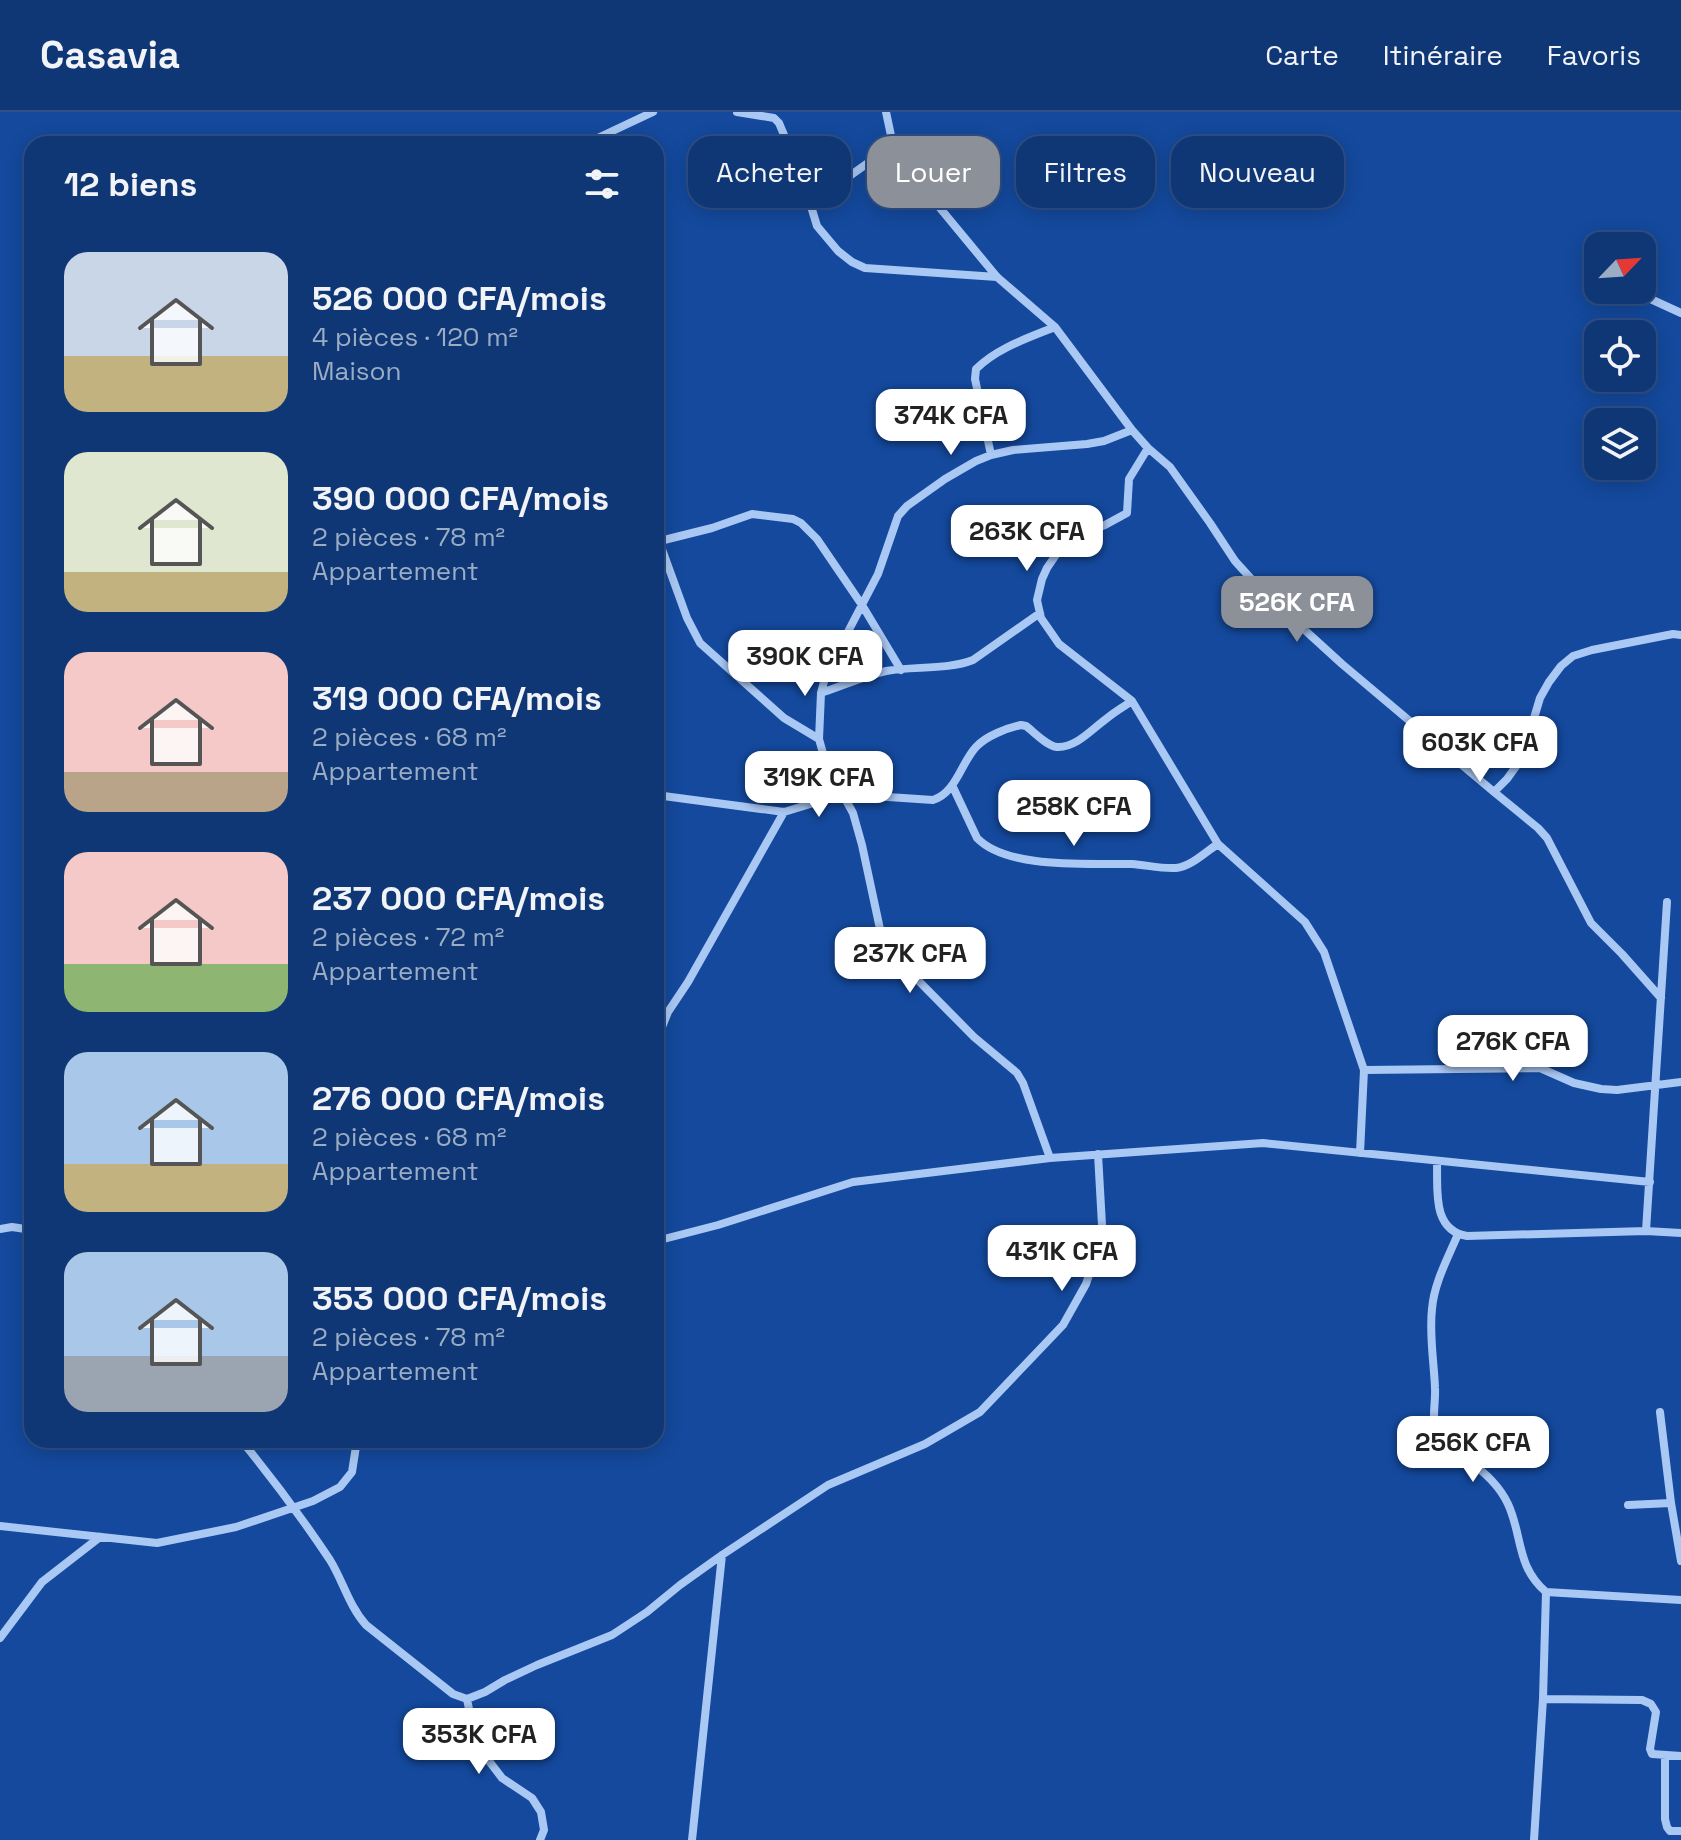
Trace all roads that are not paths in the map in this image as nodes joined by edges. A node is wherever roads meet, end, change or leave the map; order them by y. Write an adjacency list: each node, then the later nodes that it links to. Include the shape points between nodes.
1 (653, 112): 4 (street)
2 (737, 112): 5 (street, via 776,119)
3 (886, 112): 6 (street)
4 (602, 136)
5 (784, 136)
6 (891, 136)
7 (812, 208): 9 (street, via 824,237 865,268)
8 (940, 208): 9 (street)
9 (997, 277): 12 (street)
10 (1656, 302): 11 (street)
11 (1681, 313)
12 (1055, 327): 13 (street); 15 (street, via 999,352 976,369)
13 (1132, 430): 14 (street); 15 (street, via 1104,441)
14 (1148, 448): 19 (street, via 1129,479 1127,513 1069,539 1047,568 1037,600); 26 (street, via 1170,467 1235,561 1264,593)
15 (991, 455): 18 (street, via 945,479 898,516)
16 (664, 540): 18 (street, via 752,514 793,519 817,539)
17 (664, 558): 24 (street, via 700,643 784,718)
18 (862, 605): 21 (street); 22 (street)
19 (1040, 613): 21 (street, via 973,660); 23 (street, via 1059,644)
20 (1681, 635): 26 (street, via 1621,643 1573,656 1561,666 1540,698 1522,758)
21 (901, 670): 22 (street)
22 (821, 693): 24 (street)
23 (1132, 701): 25 (street, via 1071,744 1057,747 1021,725 1002,731 977,746); 30 (street)
24 (819, 739): 27 (street)
25 (952, 785): 27 (street, via 933,800); 30 (street, via 977,838 1005,855 1173,868)
26 (1494, 792): 32 (street, via 1547,838 1591,923)
27 (843, 794): 29 (street); 39 (street, via 853,813 888,945 974,1037 1017,1073)
28 (664, 796): 29 (street)
29 (784, 812): 33 (street)
30 (1218, 844): 34 (street, via 1305,922 1324,952)
31 (1667, 902): 32 (street)
32 (1661, 998): 36 (street)
33 (664, 1022)
34 (1364, 1070): 36 (street, via 1540,1068 1601,1089); 37 (street)
35 (1681, 1082): 36 (street)
36 (1656, 1085): 41 (street)
37 (1360, 1153): 38 (street, via 1263,1143); 40 (street)
38 (1098, 1154): 39 (street); 56 (street, via 1102,1225 1095,1257 1063,1325 1041,1350 980,1412 925,1444 828,1485)
39 (1050, 1158): 47 (street, via 853,1182)
40 (1437, 1161): 41 (street); 46 (street, via 1439,1215)
41 (1650, 1182): 44 (street)
42 (0, 1229): 43 (street)
43 (24, 1229)
44 (1646, 1231): 45 (street); 46 (street)
45 (1681, 1233)
46 (1458, 1234): 58 (street, via 1431,1310 1435,1428 1451,1449 1500,1489 1527,1570)
47 (664, 1239)
48 (1660, 1412): 51 (street)
49 (247, 1448): 53 (street)
50 (356, 1448): 53 (street, via 352,1472 340,1487)
51 (1671, 1503): 52 (street); 57 (street)
52 (1628, 1505)
53 (293, 1507): 55 (street, via 236,1527 157,1543); 61 (street, via 366,1625 453,1694)
54 (0, 1526): 55 (street)
55 (100, 1537): 60 (street, via 42,1582)
56 (722, 1555): 61 (street, via 612,1635); 67 (street)
57 (1681, 1561)
58 (1546, 1592): 59 (street); 62 (street)
59 (1681, 1600)
60 (0, 1638)
61 (467, 1699): 66 (street, via 476,1744 502,1778 532,1798 541,1812)
62 (1543, 1699): 63 (street, via 1651,1704 1656,1712 1650,1749); 68 (street)
63 (1665, 1755): 64 (street); 65 (street, via 1665,1819 1670,1831)
64 (1681, 1756)
65 (1681, 1831)
66 (540, 1840)
67 (692, 1840)
68 (1534, 1840)

